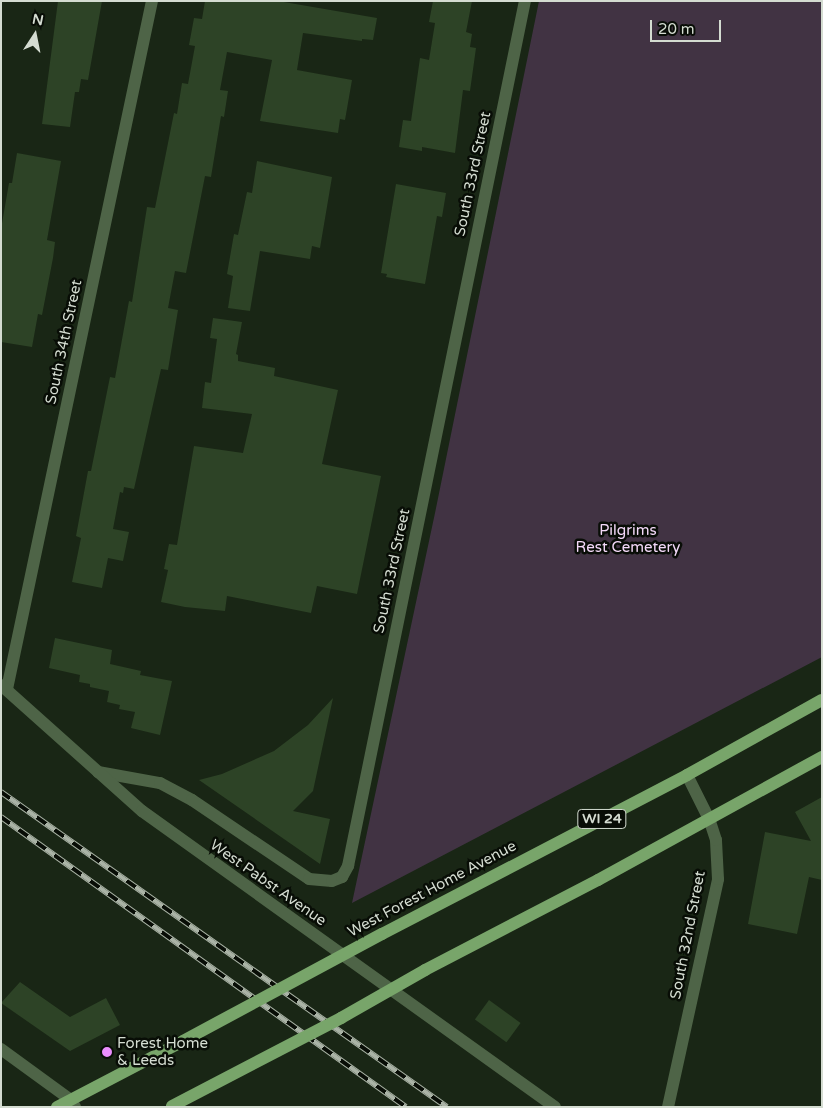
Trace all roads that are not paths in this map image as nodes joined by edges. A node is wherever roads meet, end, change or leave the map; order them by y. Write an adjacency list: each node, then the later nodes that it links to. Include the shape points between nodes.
1 (152, 1): 3 (street, South 34th Street)
2 (525, 1): 6 (street, South 33rd Street, via 348,866 342,877 332,881 309,879 192,800 160,783)
3 (4, 687): 6 (street, West Pabst Avenue)
4 (822, 700): 7 (main road, West Forest Home Avenue / WI 24)
5 (822, 757): 8 (main road)
6 (98, 772): 13 (street, West Pabst Avenue, via 200,855)
7 (687, 774): 8 (street, South 32nd Street); 10 (main road, West Forest Home Avenue / WI 24, bridge, via 382,934)
8 (710, 819): 11 (main road, bridge); 14 (street, South 32nd Street, via 716,840 718,879)
9 (1, 1048): 10 (street)
10 (73, 1103): 12 (main road, West Forest Home Avenue / WI 24)
11 (171, 1106)
12 (57, 1107)
13 (556, 1107)
14 (668, 1107)

